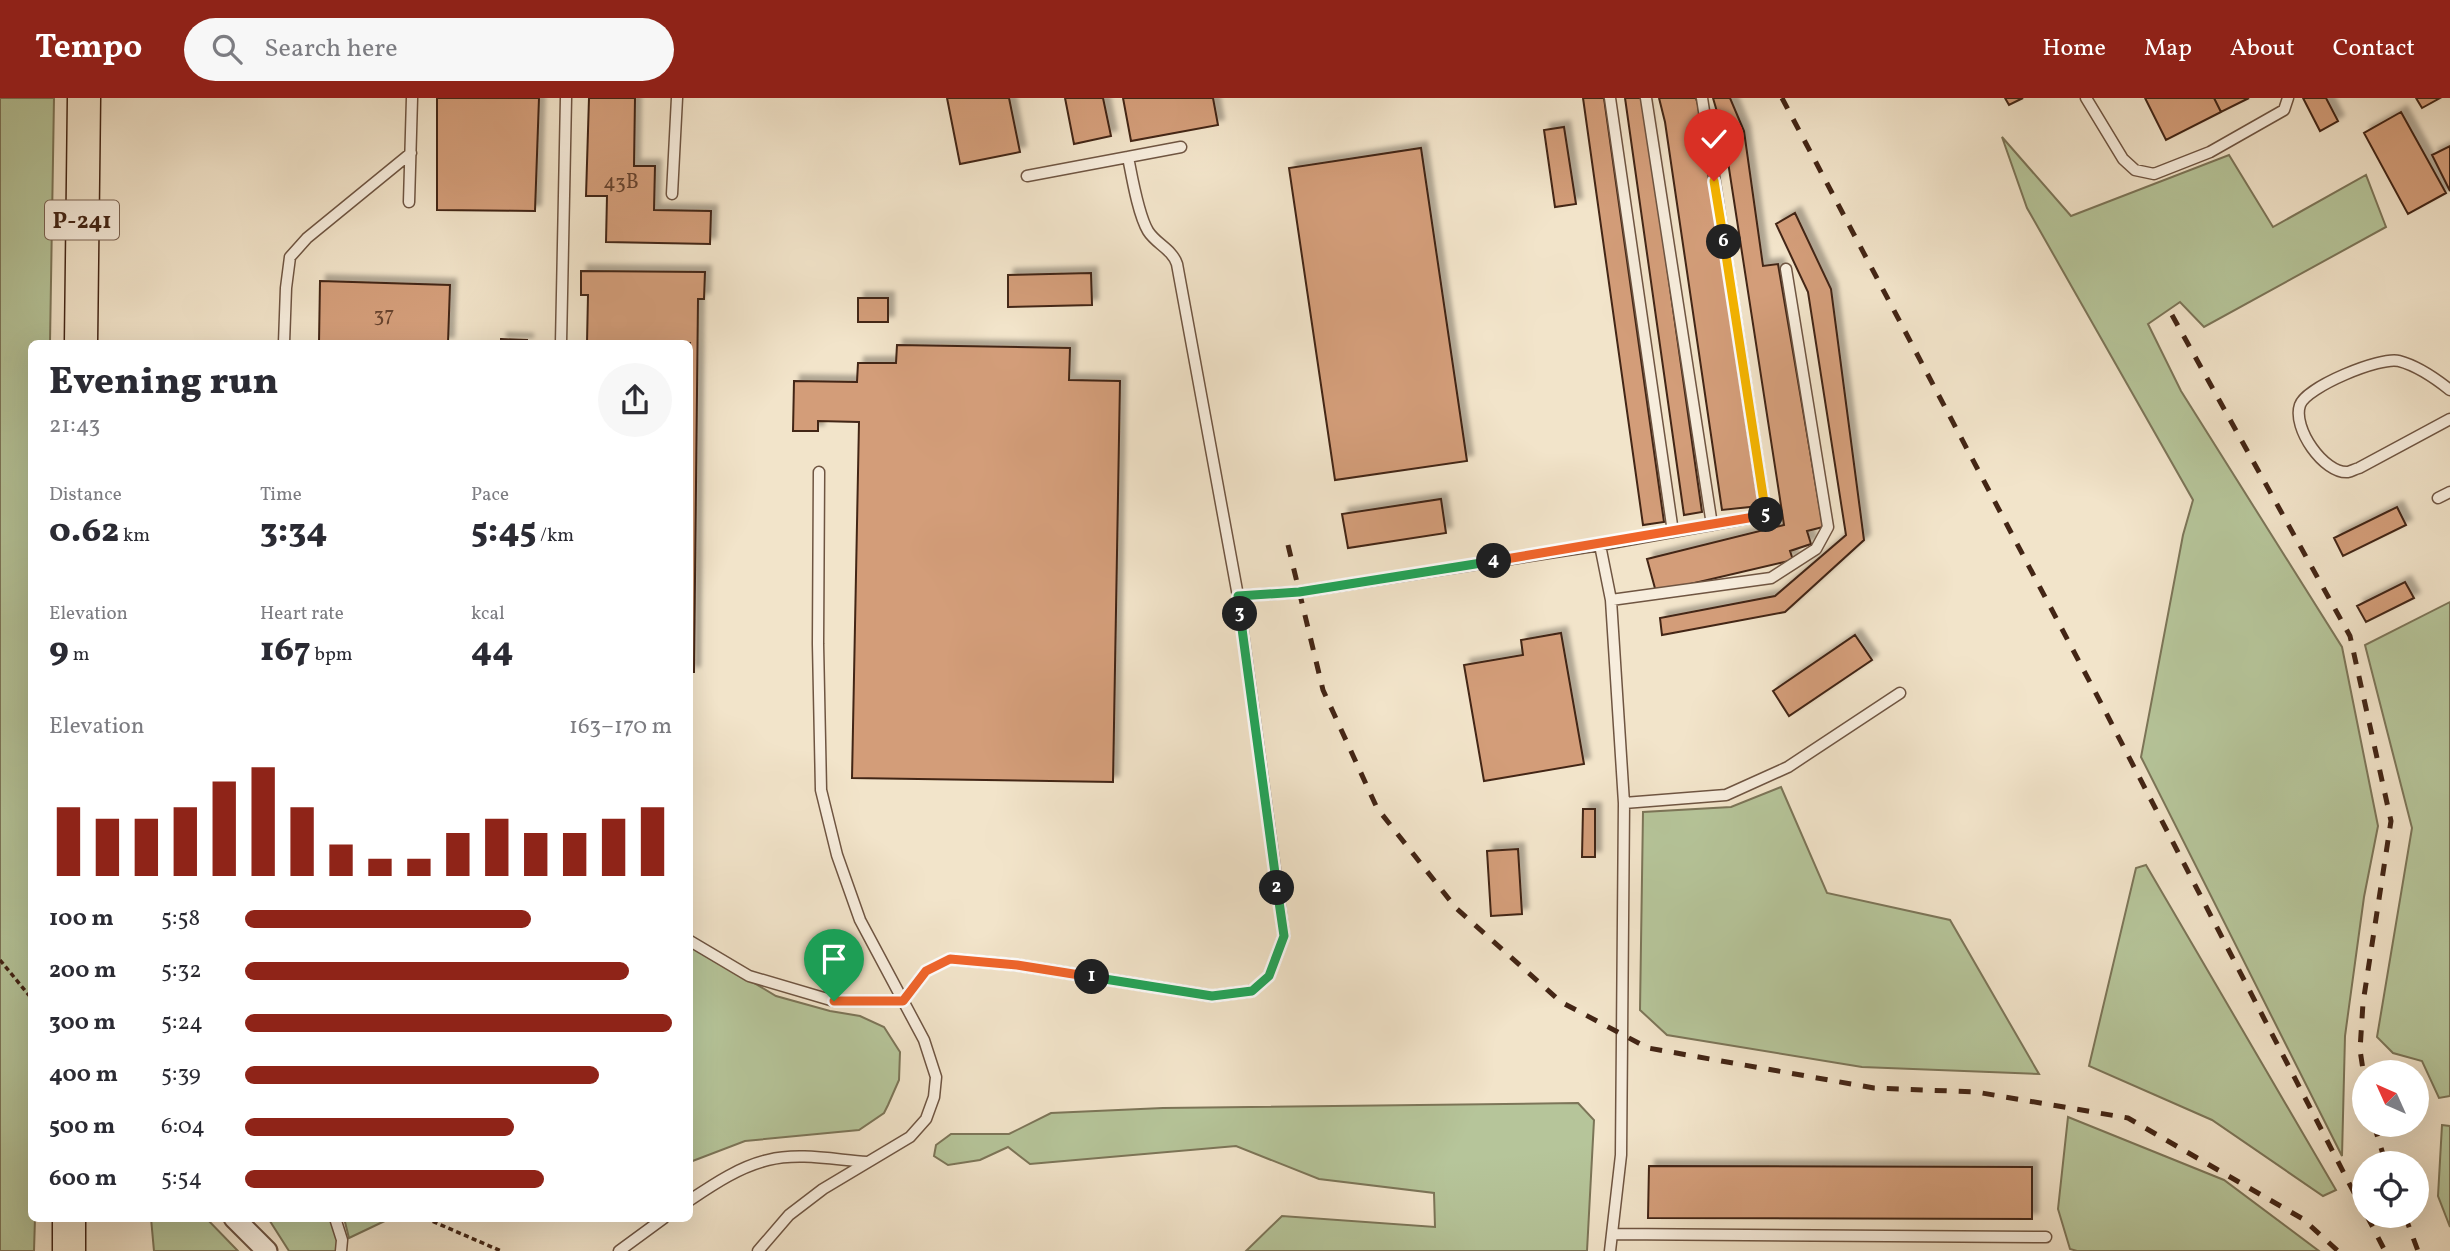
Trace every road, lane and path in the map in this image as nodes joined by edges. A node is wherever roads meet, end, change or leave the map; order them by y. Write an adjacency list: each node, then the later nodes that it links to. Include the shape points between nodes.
1 (84, 98): 17 (highway, Р-241)
2 (412, 98): 11 (lane)
3 (566, 98): 19 (lane)
4 (677, 98): 14 (lane)
5 (1610, 98): 26 (lane)
6 (1646, 98): 25 (lane)
7 (1702, 98): 25 (lane, via 1766,516)
8 (2086, 98): 9 (lane, via 2123,159 2135,170 2154,174 2210,152 2284,110)
9 (2288, 98)
10 (1181, 147): 12 (lane)
11 (411, 153): 15 (lane); 18 (lane, via 290,257)
12 (1128, 157): 13 (lane); 28 (lane, via 1149,232 1177,264)
13 (1027, 176)
14 (672, 194)
15 (409, 202)
16 (1786, 269): 29 (lane, via 1828,527 1816,549 1771,578)
17 (81, 340)
18 (284, 340)
19 (561, 340)
20 (2450, 390): 21 (lane, via 2431,375 2397,360 2351,370 2305,397 2299,406 2301,427 2313,451 2347,472)
21 (2450, 419)
22 (819, 472): 35 (lane, via 821,790 860,920)
23 (2450, 492): 24 (lane)
24 (2438, 498)
25 (1712, 525): 26 (lane)
26 (1673, 532): 27 (lane)
27 (1600, 545): 28 (lane, via 1299,592); 29 (lane)
28 (1238, 596): 35 (lane, via 1284,936 1269,976 1252,991 1212,996 950,959 926,971)
29 (1611, 600): 31 (lane)
30 (1900, 693): 31 (lane, via 1788,767 1726,795)
31 (1624, 803): 43 (lane, via 1621,1155)
32 (693, 943): 35 (lane, via 749,976 834,1001)
33 (0, 960): 34 (path)
34 (28, 994)
35 (903, 1001): 36 (lane, via 924,1040 936,1077 934,1097 926,1119 910,1137)
36 (868, 1162): 37 (lane, via 769,1159 728,1175); 50 (lane, via 789,1215)
37 (693, 1198)
38 (69, 1222): 45 (highway)
39 (238, 1222): 46 (street)
40 (336, 1222): 47 (lane)
41 (434, 1222): 48 (path)
42 (659, 1222): 49 (lane)
43 (1613, 1234): 44 (lane); 51 (lane)
44 (2046, 1237)
45 (69, 1251)
46 (267, 1251)
47 (341, 1251)
48 (501, 1251)
49 (619, 1251)
50 (758, 1251)
51 (1609, 1251)

